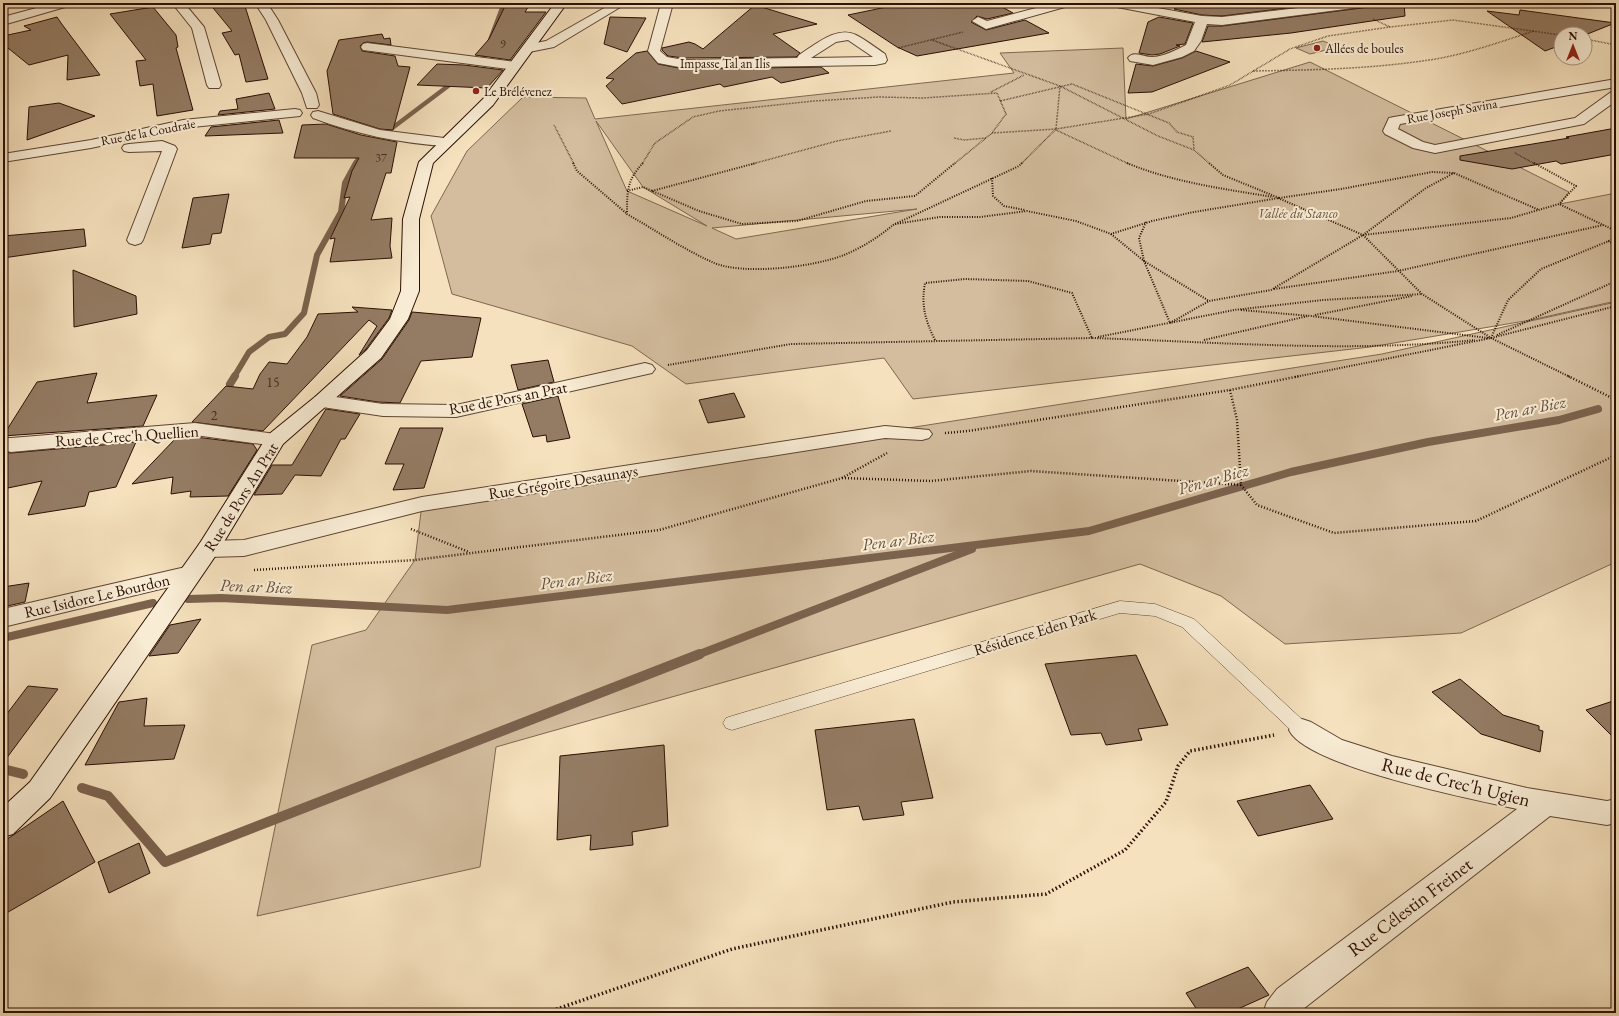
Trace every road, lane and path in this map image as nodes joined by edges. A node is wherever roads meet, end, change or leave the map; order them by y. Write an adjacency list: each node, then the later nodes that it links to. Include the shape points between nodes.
1 (68, 3): 12 (street)
2 (178, 3): 29 (street, via 198,27)
3 (261, 3): 34 (street, via 310,93)
4 (561, 3): 21 (street, Rue de Pors An Prat)
5 (621, 3): 21 (street, via 550,44)
6 (664, 3): 24 (street, Impasse Tal an Ilis, via 666,7 654,51 661,59 684,64)
7 (1068, 3): 13 (street)
8 (1112, 3): 11 (street)
9 (1368, 3): 10 (street)
10 (1346, 6): 11 (street, via 1245,19); 14 (path)
11 (1202, 20): 23 (street, via 1195,42 1190,48 1153,61)
12 (3, 21)
13 (982, 23): 17 (path)
14 (1390, 27): 15 (path, via 1452,20); 26 (path, via 1328,36 1290,49)
15 (1534, 31): 16 (path); 26 (path, via 1430,60 1338,70)
16 (1553, 34)
17 (932, 40): 22 (path); 27 (path)
18 (1593, 41): 19 (path)
19 (1616, 45)
20 (367, 47): 25 (street)
21 (529, 48): 25 (street, Rue de Pors An Prat)
22 (876, 53): 24 (street, Impasse Tal an Ilis, via 881,60); 24 (street, via 851,37 841,36 803,58)
23 (1134, 58)
24 (803, 63)
25 (515, 66): 44 (street, Rue de Pors An Prat, via 488,102)
26 (1252, 71): 35 (path, via 1230,85)
27 (1024, 74): 30 (path); 31 (path)
28 (1616, 83): 43 (street, Rue Joseph Savina, via 1394,121 1390,131 1418,145 1435,149)
29 (214, 85)
30 (1060, 86): 33 (path); 35 (path, via 1072,84); 36 (path); 38 (path)
31 (989, 94): 33 (path, via 997,93); 50 (path, via 814,101 719,111 693,117 655,143 646,160 633,174)
32 (1616, 95): 43 (street, Rue Joseph Savina, via 1578,121)
33 (1000, 101): 40 (path, via 1006,114)
34 (315, 110): 44 (street, via 347,126 386,136); 45 (street, Rue de la Coudraie, via 308,117 294,113 183,124)
35 (1149, 114): 36 (path); 46 (path, via 1169,123 1177,132 1193,137)
36 (1126, 119): 38 (path); 46 (path, via 1158,136)
37 (554, 125): 56 (path, via 577,171)
38 (1056, 129): 40 (path); 49 (path, via 1019,166); 52 (path, via 1096,150 1148,172)
39 (891, 131): 51 (path, via 837,141)
40 (992, 133): 42 (path)
41 (954, 138): 42 (path)
42 (986, 138): 51 (path, via 915,196 866,201 797,221 742,224 700,211)
43 (1490, 139): 53 (path, via 1576,186)
44 (444, 142): 84 (street, Rue de Pors An Prat, via 426,162 411,218 410,291 398,319 374,354)
45 (91, 144): 47 (street, Rue de la Coudraie); 64 (street, via 102,150 162,145 170,149)
46 (1194, 150): 52 (path, via 1223,175)
47 (3, 158)
48 (1454, 173): 52 (path, via 1432,172 1341,190); 54 (path); 62 (path, via 1426,188)
49 (992, 178): 55 (path, via 993,196 1004,206); 58 (path)
50 (627, 191): 51 (path, via 643,187); 56 (path)
51 (652, 191)
52 (1279, 198): 57 (path, via 1232,204); 62 (path)
53 (1559, 204): 54 (path); 59 (path)
54 (1539, 210): 62 (path, via 1511,218)
55 (1027, 211): 58 (path, via 980,217 940,217); 61 (path, via 1076,221)
56 (627, 214): 58 (path, via 713,262 750,270 815,263 844,255 882,235)
57 (1146, 222): 61 (path); 67 (path, via 1140,238)
58 (893, 224)
59 (1603, 224): 60 (path); 68 (path)
60 (1616, 231)
61 (1111, 234): 67 (path)
62 (1363, 235): 68 (path); 70 (path)
63 (1616, 238): 65 (path)
64 (136, 240)
65 (1608, 240): 66 (path); 78 (path, via 1540,269 1508,300)
66 (1616, 244)
67 (1144, 261): 72 (path); 76 (path)
68 (1398, 272): 70 (path); 71 (path)
69 (1616, 281): 78 (path)
70 (1271, 290): 72 (path)
71 (1422, 294): 74 (path, via 1323,300); 75 (path); 78 (path)
72 (1209, 301): 76 (path)
73 (1616, 306): 78 (path)
74 (1234, 310): 75 (path); 76 (path)
75 (1311, 316): 78 (path); 80 (path)
76 (1170, 323): 77 (path)
77 (1092, 338): 79 (path); 79 (path, via 1072,293 1028,281 966,279 925,283 921,302 925,320); 80 (path)
78 (1490, 338): 80 (path, via 1437,344 1370,347); 82 (path); 83 (path)
79 (935, 340): 81 (path, via 790,344)
80 (1200, 341)
81 (645, 369): 84 (street, Rue de Pors an Prat, via 456,411 383,410)
82 (1230, 390): 85 (path, via 968,431); 90 (path, via 1237,420)
83 (1616, 400)
84 (322, 401): 86 (street, Rue de Pors An Prat)
85 (922, 434): 89 (path); 91 (street, Rue Grégoire Desaunays, via 884,432 422,504)
86 (275, 440): 87 (street, Rue de Crec'h Quellien, via 195,429); 92 (street, Rue de Pors An Prat)
87 (3, 444)
88 (1616, 454): 90 (path, via 1476,521 1334,534 1256,505)
89 (842, 478): 90 (path, via 930,481 1030,471); 93 (path, via 659,530)
90 (1241, 485)
91 (377, 515): 92 (street, Rue Grégoire Desaunays, via 244,548); 93 (path)
92 (208, 549): 95 (street, Rue de Pors An Prat)
93 (471, 553): 94 (path, via 415,560)
94 (252, 570)
95 (190, 574): 96 (street, Rue Isidore Le Bourdon); 101 (street, Rue de Pors An Prat, via 40,790)
96 (3, 618)
97 (732, 723): 98 (lane, Résidence Eden Park, via 1120,607 1137,606 1172,614 1188,624)
98 (1302, 730): 99 (street, Rue de Crec'h Ugien, via 1315,740 1409,772); 102 (path, via 1190,752 1178,766 1166,802 1125,850 1046,894 953,902 732,949)
99 (1545, 804): 100 (street, Rue de Crec'h Ugien, via 1607,813); 103 (street, Rue Célestin Freinet, via 1288,1000)
100 (1616, 811)
101 (3, 825)
102 (545, 1013)
103 (1278, 1013)

